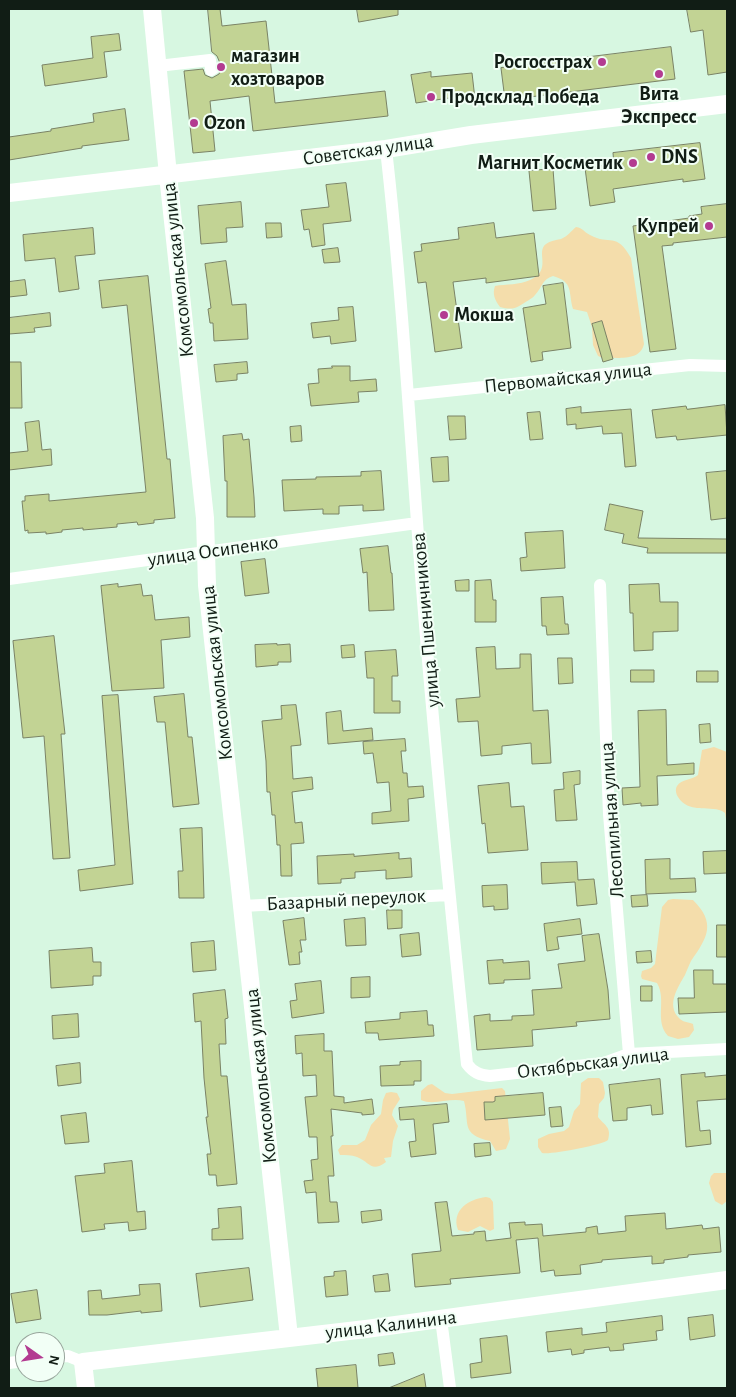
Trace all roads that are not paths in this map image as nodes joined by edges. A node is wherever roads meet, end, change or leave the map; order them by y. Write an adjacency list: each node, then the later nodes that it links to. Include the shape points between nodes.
1 (152, 9): 2 (street, Комсомольская улица)
2 (158, 66): 3 (street, via 210,60 210,70); 6 (street, Комсомольская улица)
3 (214, 68)
4 (727, 104): 5 (street, Советская улица, via 471,135)
5 (386, 149): 6 (street, Советская улица); 9 (street, улица Пшеничникова)
6 (168, 175): 7 (street, Советская улица); 11 (street, Комсомольская улица)
7 (9, 193)
8 (727, 366): 9 (street, Первомайская улица, via 690,365)
9 (409, 395): 10 (street, улица Пшеничникова)
10 (417, 523): 11 (street, улица Осипенко); 14 (street, улица Пшеничникова)
11 (206, 552): 12 (street, улица Осипенко); 15 (street, Комсомольская улица)
12 (9, 578)
13 (600, 585): 17 (street, Лесопильная улица, via 610,814)
14 (449, 895): 15 (street, Базарный переулок); 18 (street, улица Пшеничникова, via 467,1064 472,1071)
15 (242, 906): 21 (street, Комсомольская улица)
16 (727, 1049): 17 (street, Октябрьская улица)
17 (629, 1054): 18 (street, Октябрьская улица, via 604,1062)
18 (490, 1076)
19 (727, 1280): 20 (street, улица Калинина)
20 (441, 1319): 21 (street, улица Калинина); 25 (street)
21 (289, 1337): 23 (street, улица Калинина)
22 (65, 1356): 23 (street, улица Калинина)
23 (83, 1362): 24 (street)
24 (86, 1388)
25 (450, 1388)

